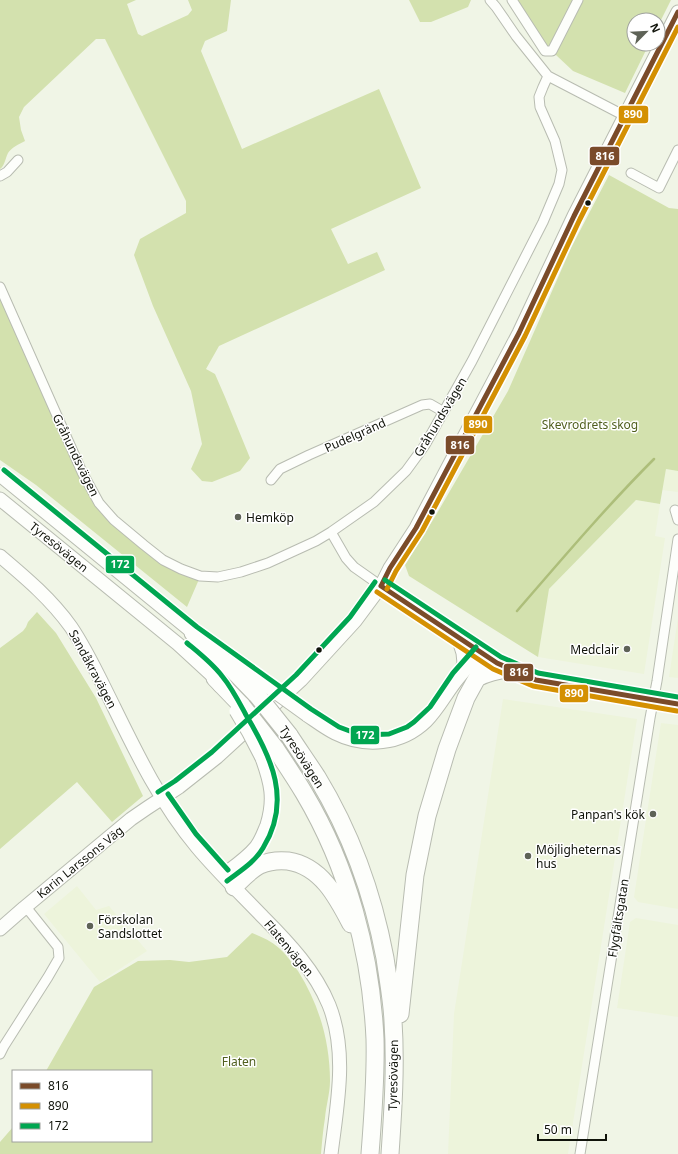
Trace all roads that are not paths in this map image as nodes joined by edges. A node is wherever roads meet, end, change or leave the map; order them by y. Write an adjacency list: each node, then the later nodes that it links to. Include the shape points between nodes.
1 (490, 0): 5 (street)
2 (512, 0): 3 (street, via 545,51 552,51)
3 (578, 0)
4 (676, 19): 6 (street, Karin Larssons Väg)
5 (548, 76): 6 (street); 13 (street, Gråhundsvägen, via 539,97 562,170 560,184 543,222)
6 (625, 116): 22 (street, Karin Larssons Väg, via 519,333 416,528)
7 (678, 150): 9 (street)
8 (18, 160): 11 (street)
9 (675, 163): 10 (street, via 659,188)
10 (631, 173)
11 (0, 176)
12 (0, 287): 19 (street, Gråhundsvägen, via 82,472 99,503 114,520 164,560 200,576 218,576 268,563)
13 (444, 412): 15 (street, Pudelgränd, via 430,404 422,405 280,469); 19 (street, Gråhundsvägen, via 406,471 374,502)
14 (0, 475): 23 (street, Tyresövägen)
15 (271, 480)
16 (0, 499): 28 (street, Tyresövägen)
17 (675, 510): 18 (street)
18 (678, 520)
19 (331, 532): 22 (street, via 354,567)
20 (678, 540): 31 (street, Flygfältsgatan)
21 (1, 559): 34 (street, Sandåkravägen, via 35,586 71,628)
22 (381, 586): 24 (street); 34 (street, Karin Larssons Väg, via 355,621 301,680 217,757)
23 (193, 632): 30 (highway, Tyresövägen, via 231,668)
24 (458, 637): 25 (street); 27 (street, via 464,663)
25 (484, 654): 26 (street); 27 (street); 29 (highway)
26 (510, 669): 29 (highway, via 495,670); 31 (street, via 536,680)
27 (458, 677): 30 (street, bridge, via 435,711 411,733 390,741 378,742 353,740 336,733)
28 (215, 678): 33 (highway, Tyresövägen, bridge, via 239,708)
29 (477, 678): 40 (highway, via 466,698 447,749 420,845)
30 (261, 690): 40 (highway, Tyresövägen, bridge, via 318,778 341,822 363,874 380,933 388,975)
31 (654, 700): 32 (street); 44 (street, Flygfältsgatan)
32 (678, 704)
33 (268, 753): 35 (street, via 267,774 271,789 270,812 265,830 257,846); 38 (highway, Tyresövägen, via 305,794 329,842 352,903)
34 (162, 798): 35 (street, Flatenvägen, via 197,847); 36 (street, Karin Larssons Väg, via 131,819)
35 (229, 881): 38 (highway, via 269,862 281,860 294,862 314,871 332,891); 41 (street, Flatenvägen, via 308,967 334,1020 340,1071)
36 (24, 908): 37 (street, Karin Larssons Väg); 39 (street, via 58,947 59,958)
37 (0, 929)
38 (365, 954): 42 (highway, Tyresövägen, via 375,1039)
39 (0, 1054)
40 (394, 1061): 43 (highway, Tyresövägen)
41 (331, 1154)
42 (370, 1154)
43 (390, 1154)
44 (580, 1154)

